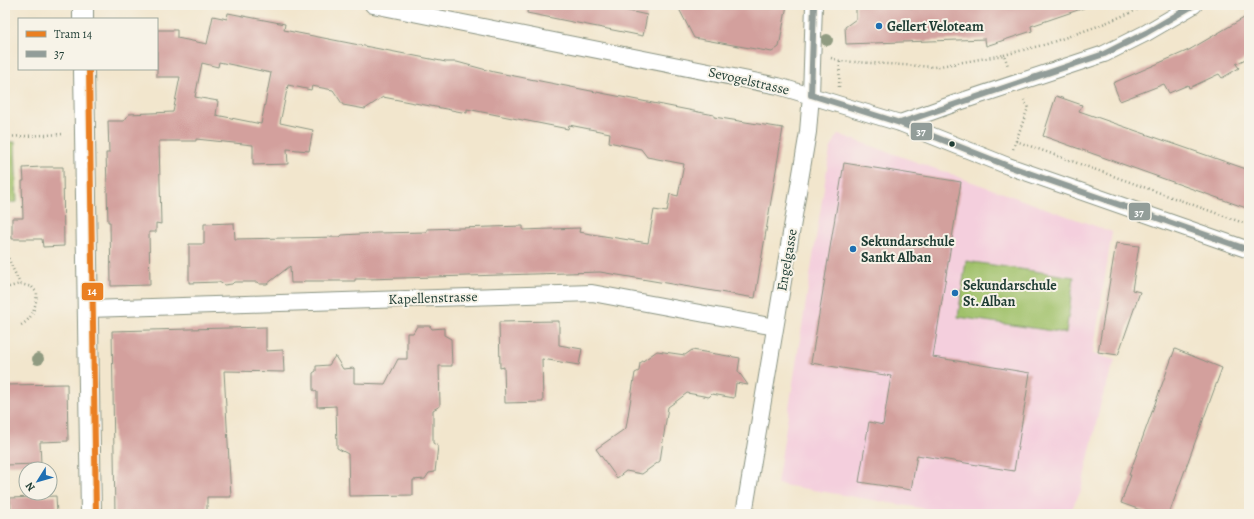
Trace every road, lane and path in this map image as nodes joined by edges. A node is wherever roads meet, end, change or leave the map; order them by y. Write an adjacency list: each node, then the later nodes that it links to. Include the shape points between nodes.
1 (83, 5): 6 (street)
2 (373, 5): 9 (street, Sevogelstrasse, via 747,79)
3 (814, 5): 9 (street, Engelgasse)
4 (1149, 5): 7 (path, via 1047,44)
5 (1194, 5): 10 (street, via 1146,34 1104,54)
6 (83, 18)
7 (1004, 55)
8 (84, 70): 11 (street)
9 (811, 95): 10 (street, Sevogelstrasse); 23 (street, Engelgasse, via 800,182)
10 (900, 123): 17 (street, Sevogelstrasse, via 1008,166)
11 (85, 133): 12 (path); 21 (street)
12 (5, 137)
13 (1016, 140): 14 (path)
14 (1249, 225)
15 (8, 228): 16 (path)
16 (5, 230)
17 (1249, 250)
18 (5, 251): 19 (path)
19 (20, 284): 20 (path); 22 (path, via 32,287 38,293 36,306 26,323)
20 (5, 288)
21 (89, 309): 23 (street, Kapellenstrasse, via 592,293); 24 (street)
22 (21, 325)
23 (775, 327): 25 (street, Engelgasse)
24 (91, 514)
25 (744, 514)

